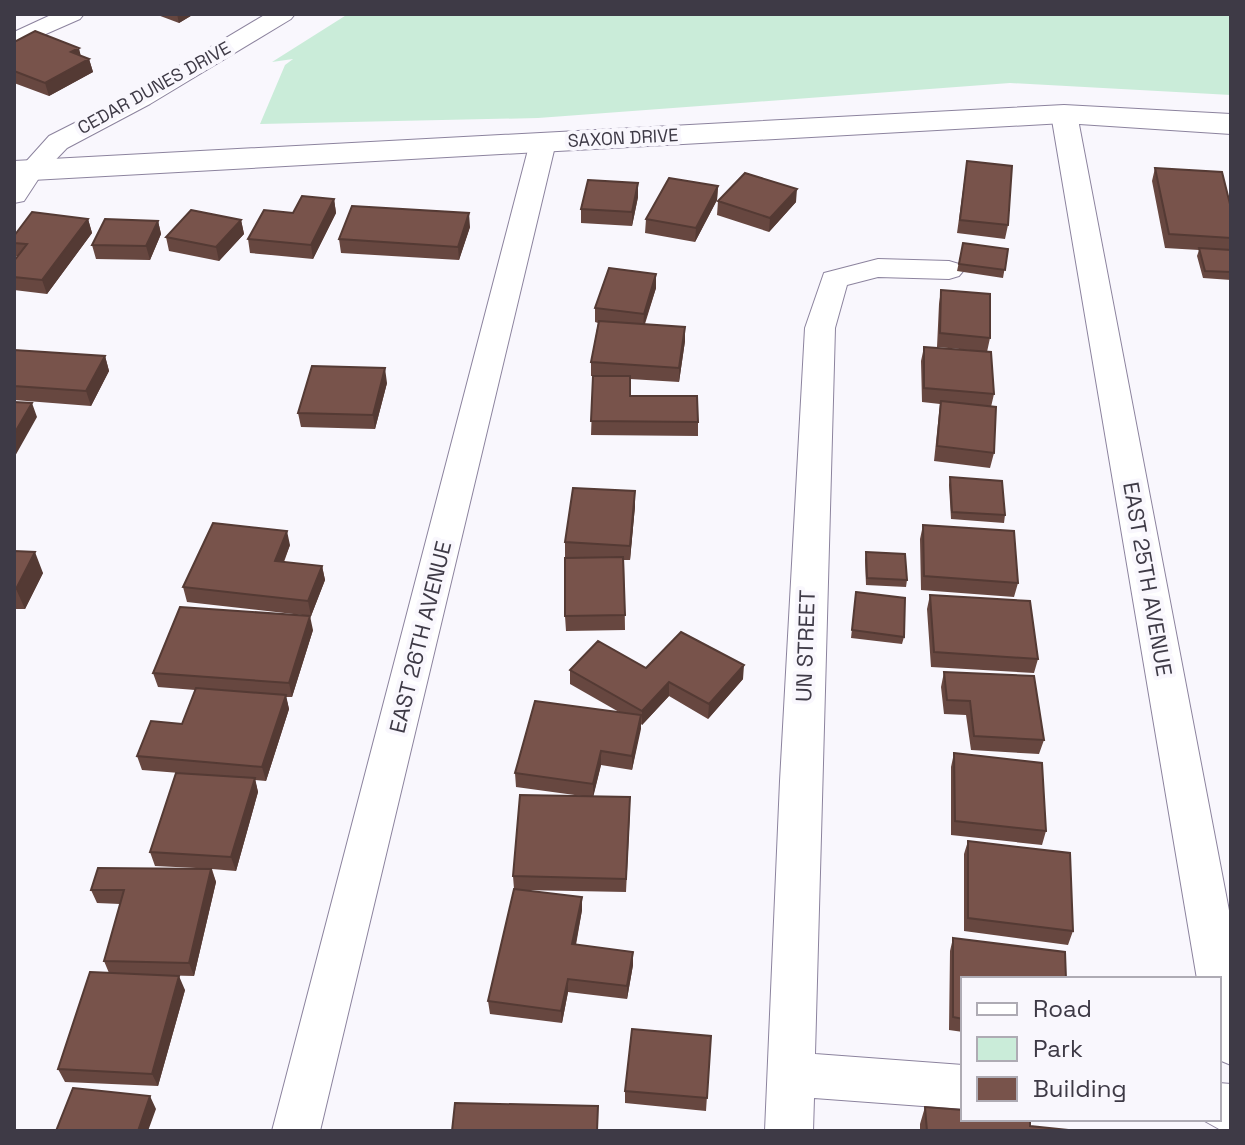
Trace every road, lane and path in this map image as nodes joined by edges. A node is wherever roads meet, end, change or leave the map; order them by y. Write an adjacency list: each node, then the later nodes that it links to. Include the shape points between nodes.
1 (72, 14): 3 (street)
2 (283, 14): 7 (street, CEDAR DUNES DRIVE, via 58,142)
3 (14, 41)
4 (1064, 114): 5 (street, SAXON DRIVE); 6 (street, SAXON DRIVE); 9 (street, EAST 25TH AVENUE)
5 (1231, 124)
6 (543, 142): 7 (street, SAXON DRIVE); 14 (street, EAST 26TH AVENUE)
7 (20, 179)
8 (949, 270): 12 (street, UN STREET, via 878,268 834,279 820,328)
9 (1219, 977)
10 (1221, 987): 11 (street, EAST 25TH AVENUE)
11 (1231, 1043)
12 (791, 1074): 13 (street); 15 (street, UN STREET)
13 (961, 1087)
14 (296, 1131)
15 (789, 1131)

